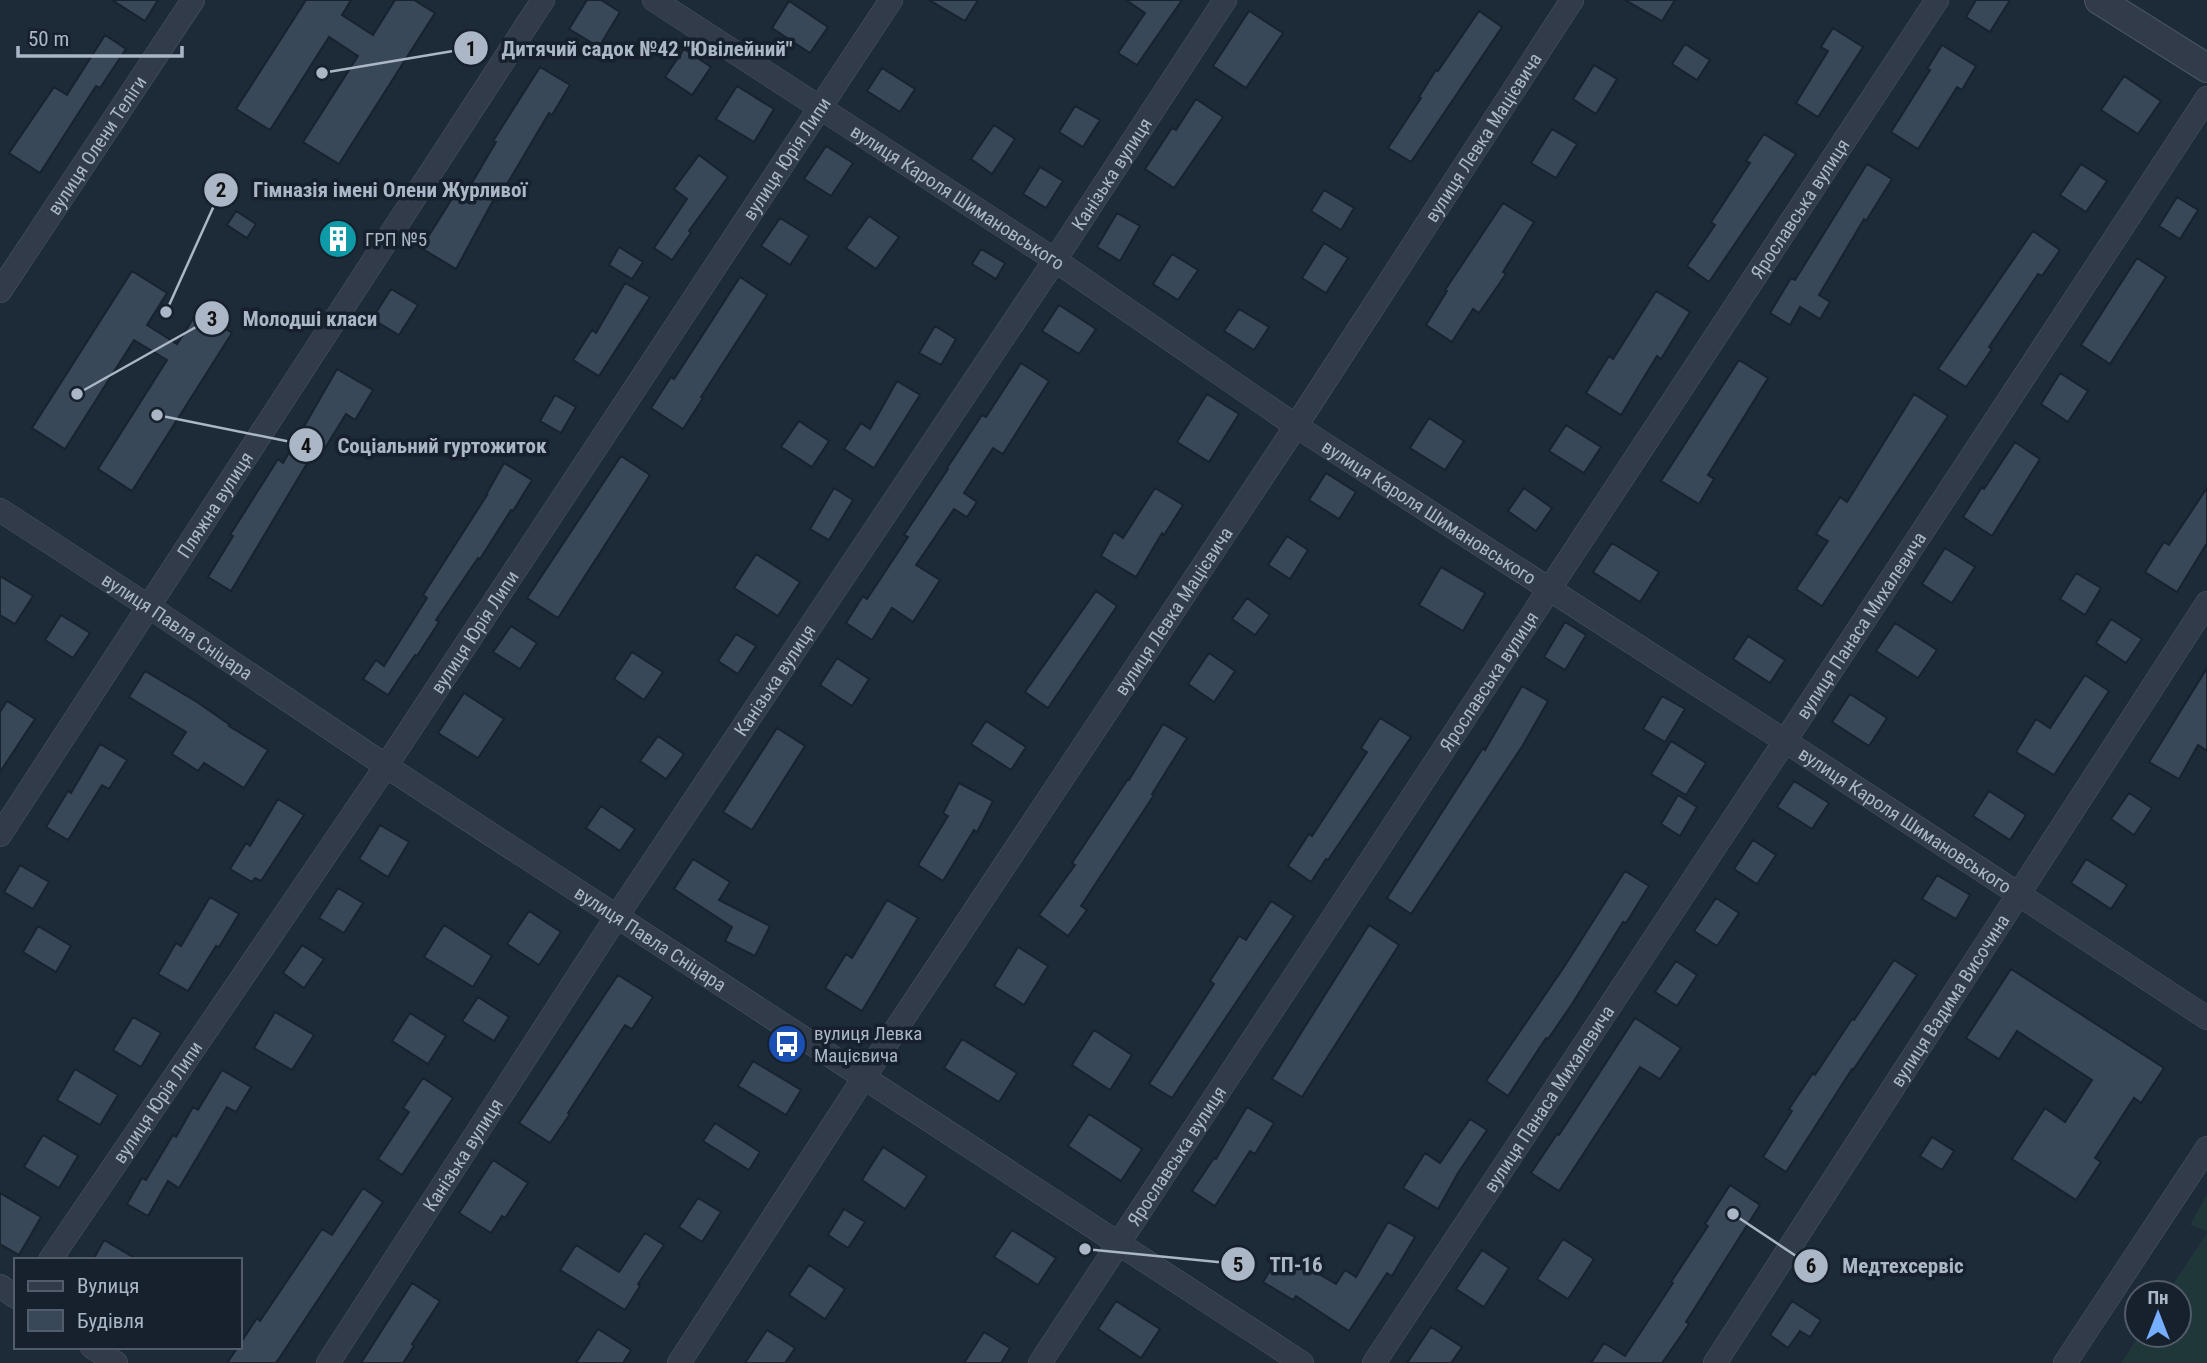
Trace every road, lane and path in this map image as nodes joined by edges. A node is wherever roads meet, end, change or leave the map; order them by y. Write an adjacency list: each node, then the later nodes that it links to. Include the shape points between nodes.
1 (193, 0): 13 (street, вулиця Олени Теліги)
2 (543, 0): 18 (street, Пляжна вулиця)
3 (654, 0): 11 (street, вулиця Кароля Шимановського)
4 (891, 0): 11 (street, вулиця Юрія Липи)
5 (1225, 0): 12 (street, Канізька вулиця)
6 (1572, 0): 14 (street, вулиця Левка Мацієвича)
7 (1937, 0): 16 (street, Ярославська вулиця)
8 (2099, 0): 9 (street)
9 (2207, 68)
10 (2207, 98): 19 (street, вулиця Панаса Михалевича)
11 (820, 107): 12 (street, вулиця Кароля Шимановського); 20 (street, вулиця Юрія Липи)
12 (1055, 260): 14 (street, вулиця Кароля Шимановського); 23 (street, Канізька вулиця)
13 (0, 291)
14 (1296, 426): 16 (street, вулиця Кароля Шимановського); 25 (street, вулиця Левка Мацієвича)
15 (0, 510): 18 (street, вулиця Павла Сніцара)
16 (1548, 590): 19 (street, вулиця Кароля Шимановського); 27 (street, Ярославська вулиця)
17 (2207, 603): 22 (street, вулиця Вадима Височина)
18 (148, 606): 20 (street, вулиця Павла Сніцара); 21 (street, Пляжна вулиця)
19 (1786, 741): 22 (street, вулиця Кароля Шимановського); 35 (street, вулиця Панаса Михалевича)
20 (386, 766): 23 (street, вулиця Павла Сніцара); 28 (street, вулиця Юрія Липи)
21 (0, 835)
22 (2019, 894): 24 (street, вулиця Кароля Шимановського); 36 (street, вулиця Вадима Височина)
23 (617, 916): 25 (street, вулиця Павла Сніцара); 31 (street, Канізька вулиця)
24 (2207, 1018)
25 (865, 1076): 27 (street, вулиця Павла Сніцара); 32 (street, вулиця Левка Мацієвича)
26 (2207, 1148): 37 (street)
27 (1117, 1245): 33 (street, Ярославська вулиця); 34 (street, вулиця Павла Сніцара)
28 (51, 1258)
29 (95, 1349): 30 (street)
30 (116, 1363)
31 (328, 1363)
32 (679, 1363)
33 (1040, 1363)
34 (1301, 1363)
35 (1374, 1363)
36 (1715, 1363)
37 (2065, 1363)

